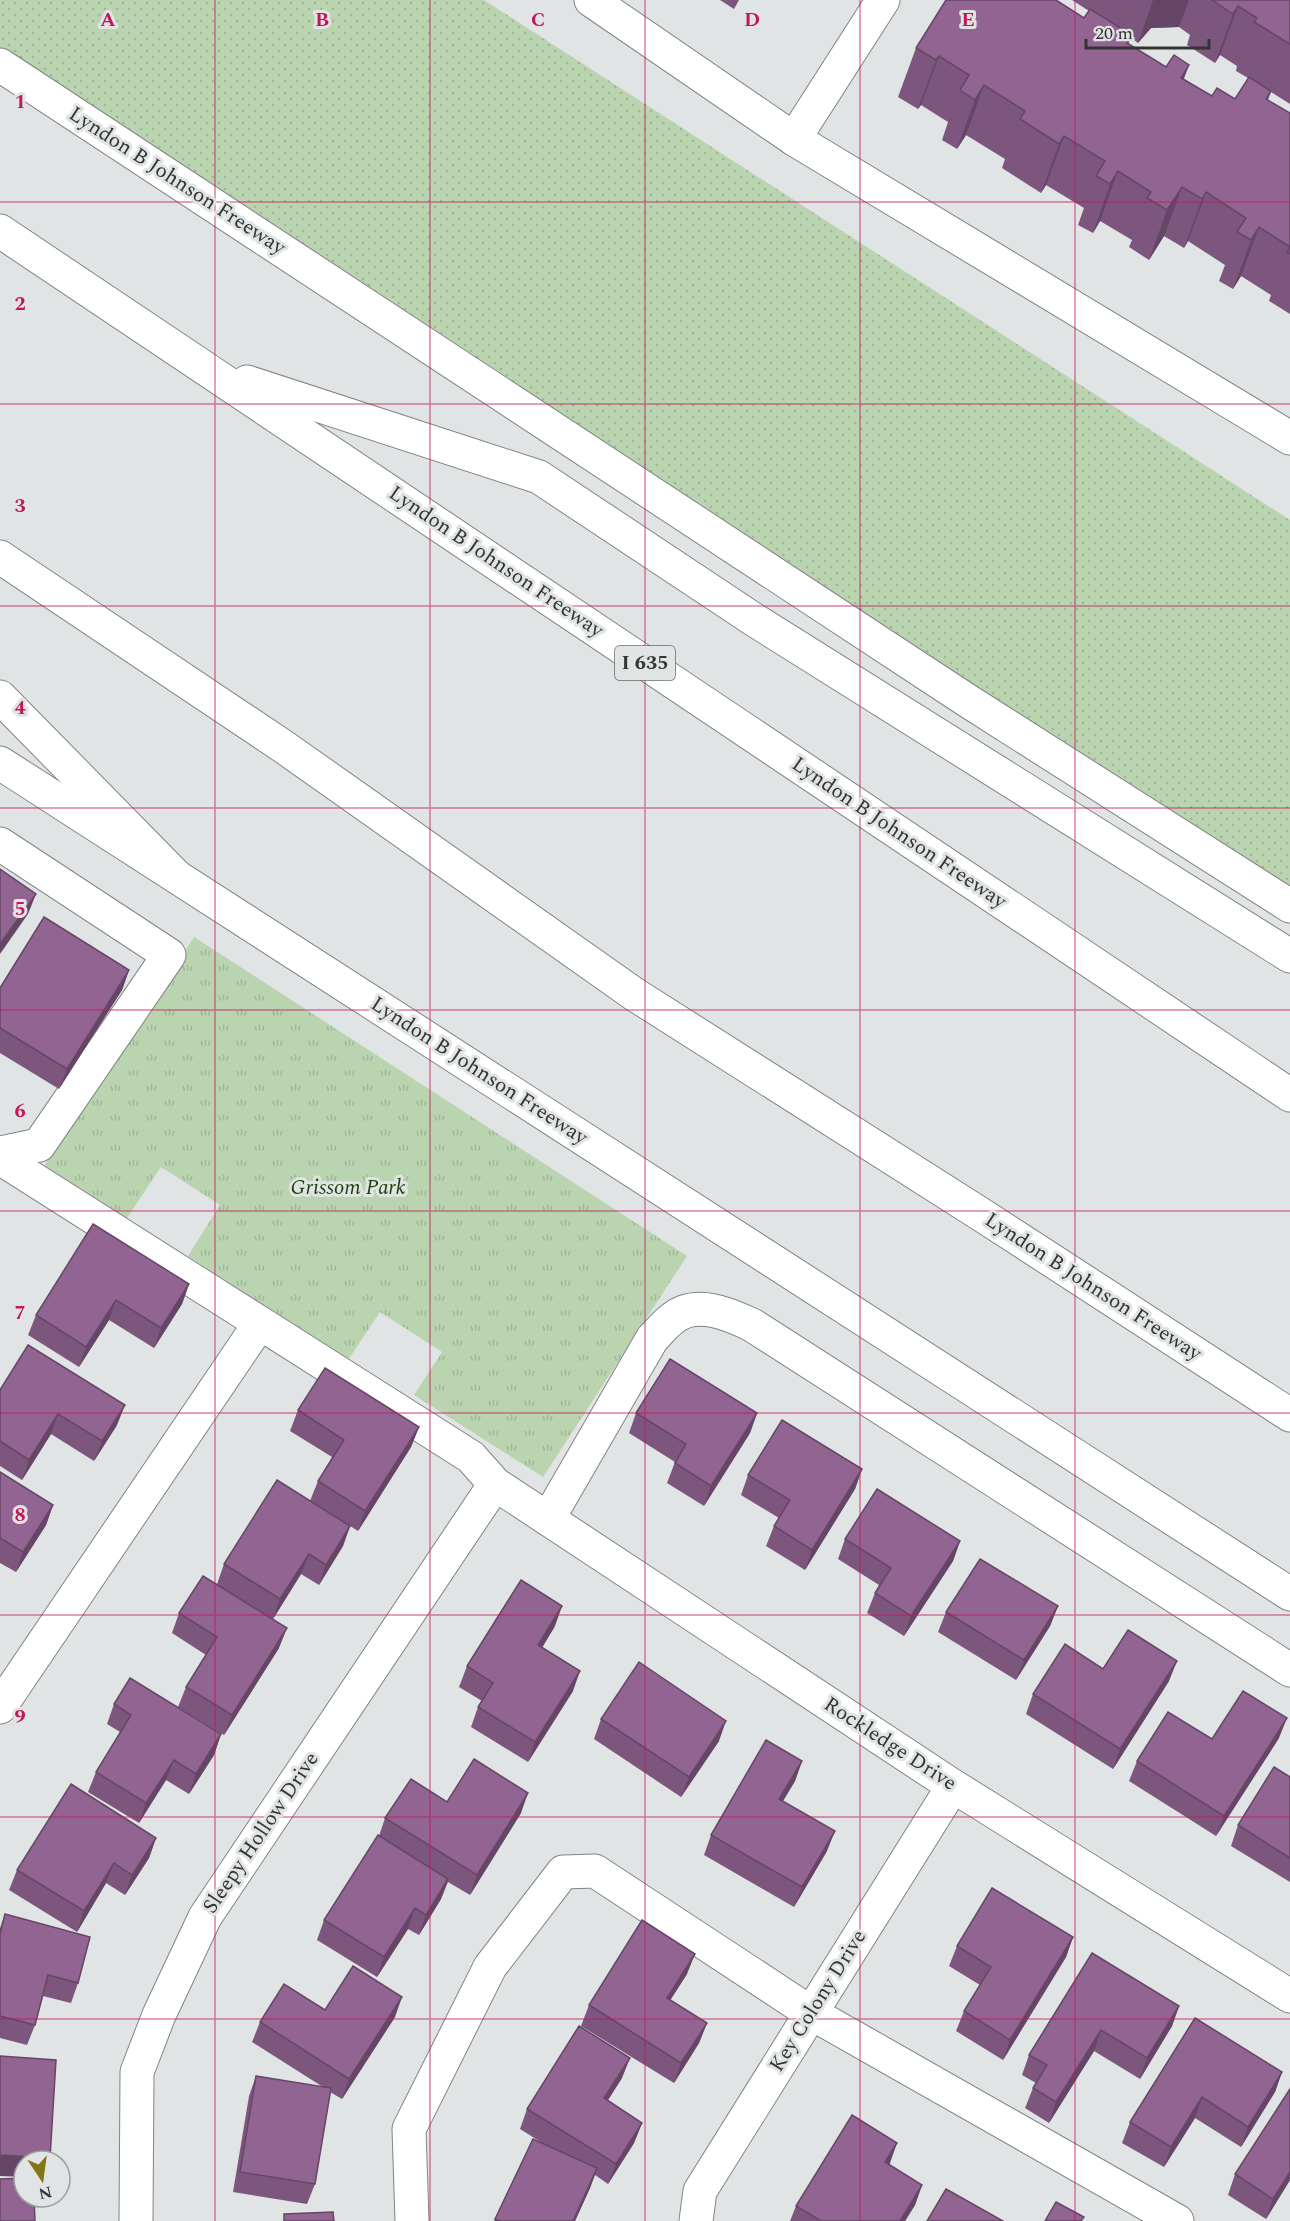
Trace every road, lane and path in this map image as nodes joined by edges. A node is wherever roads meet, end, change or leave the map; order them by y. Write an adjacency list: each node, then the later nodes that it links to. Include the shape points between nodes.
1 (591, 0): 4 (main road)
2 (883, 0): 4 (main road)
3 (0, 65): 13 (main road, Lyndon B Johnson Freeway, via 958,694)
4 (794, 139): 7 (main road)
5 (0, 231): 6 (main road, Lyndon B Johnson Freeway / I 635)
6 (208, 369): 14 (main road, via 538,477 753,619); 15 (main road, Lyndon B Johnson Freeway / I 635)
7 (1290, 438)
8 (0, 557): 19 (main road, Lyndon B Johnson Freeway, via 284,747 634,994)
9 (0, 698): 12 (main road)
10 (0, 763): 12 (main road, Lyndon B Johnson Freeway)
11 (0, 844): 16 (main road, via 169,955 39,1145)
12 (175, 875): 22 (main road, Lyndon B Johnson Freeway)
13 (1290, 906)
14 (1290, 956)
15 (1290, 1095)
16 (0, 1153)
17 (0, 1158): 18 (main road, Rockledge Drive)
18 (260, 1323): 20 (main road, Rockledge Drive, via 471,1457); 24 (main road)
19 (1290, 1415)
20 (495, 1484): 21 (main road, Rockledge Drive); 28 (main road, Sleepy Hollow Drive, via 205,1917 137,2072)
21 (548, 1519): 23 (main road, via 652,1339 673,1317 696,1310 723,1311 762,1332); 25 (main road, Rockledge Drive)
22 (1290, 1594)
23 (1290, 1670)
24 (0, 1707)
25 (953, 1786): 26 (main road, Rockledge Drive); 27 (main road, Key Colony Drive)
26 (1290, 1996)
27 (811, 2013): 29 (main road, via 595,1871 563,1872 490,1967 409,2129); 30 (main road, Key Colony Drive, via 700,2191); 31 (main road)
28 (136, 2221)
29 (412, 2221)
30 (696, 2221)
31 (1177, 2221)

